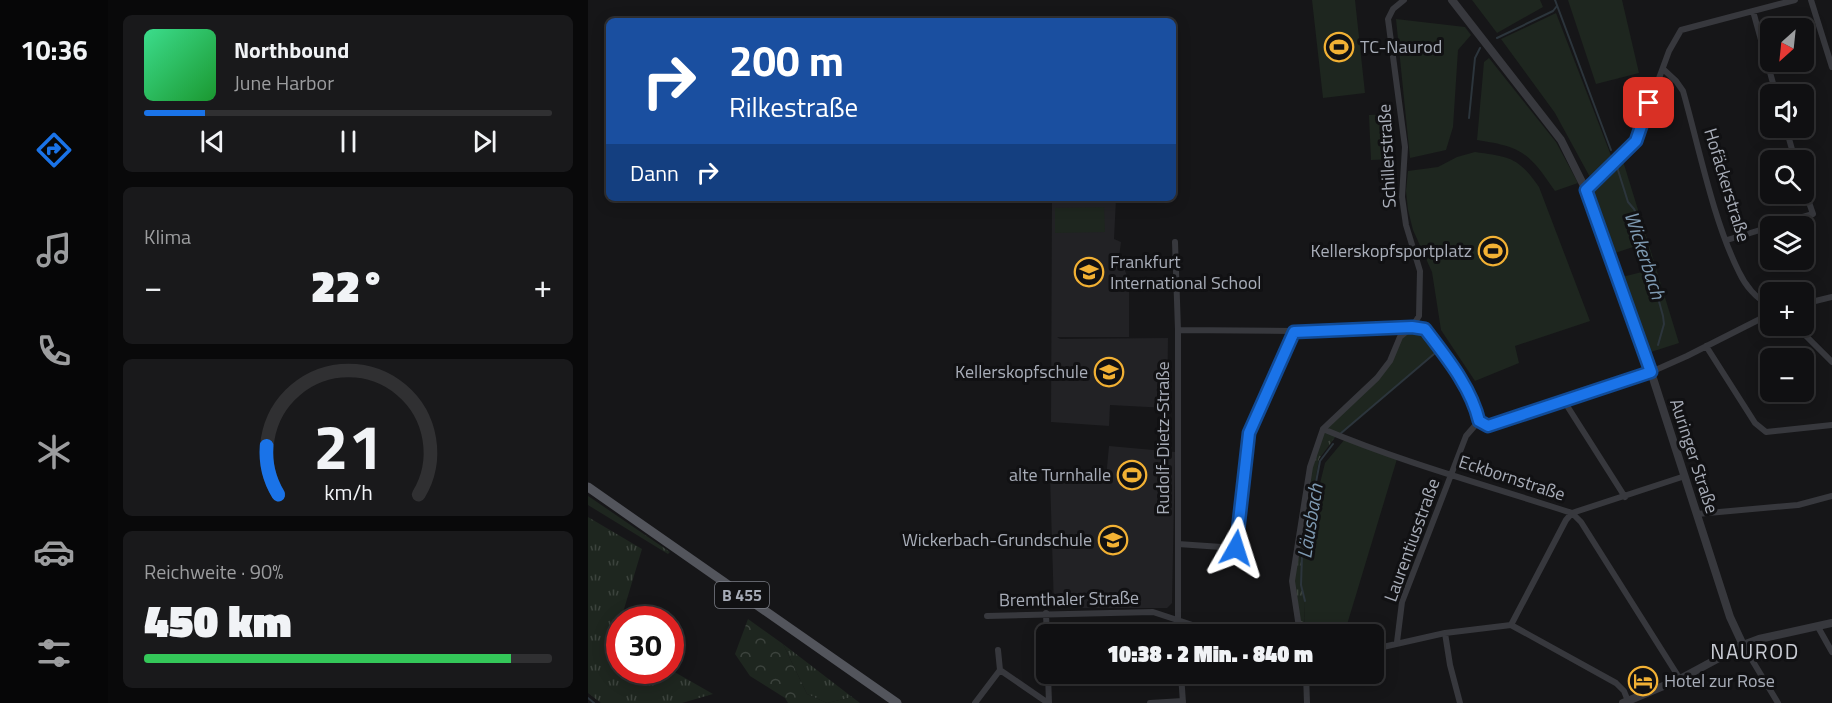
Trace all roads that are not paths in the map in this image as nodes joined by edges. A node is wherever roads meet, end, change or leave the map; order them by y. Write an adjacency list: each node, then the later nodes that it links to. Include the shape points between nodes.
1 (1404, 0): 19 (street, Schillerstraße, via 1388,19 1405,147 1402,197 1420,271 1419,316)
2 (1452, 0): 9 (street, Auringer Straße, via 1561,140)
3 (1795, 0): 5 (street)
4 (1811, 0): 6 (street)
5 (1753, 11): 7 (street, via 1681,30); 8 (street)
6 (1832, 67)
7 (1663, 69): 9 (street, via 1636,141); 13 (street, Hofäckerstraße, via 1683,91)
8 (1773, 84)
9 (1586, 190): 25 (street, Auringer Straße)
10 (1810, 204): 11 (street, via 1813,214)
11 (1806, 216)
12 (1760, 230): 13 (street)
13 (1727, 240): 16 (street, Hofäckerstraße, via 1739,272)
14 (1175, 242): 20 (street, Rudolf-Dietz-Straße)
15 (1832, 297): 17 (street)
16 (1760, 299)
17 (1814, 301)
18 (1760, 319): 23 (street)
19 (1412, 327): 21 (street); 27 (street, via 1425,329 1455,370); 29 (street, Schillerstraße, via 1400,337 1390,362 1377,378)
20 (1178, 330): 21 (street); 37 (street, Rudolf-Dietz-Straße)
21 (1294, 332): 37 (street, via 1249,433 1236,548)
22 (1806, 336): 24 (street)
23 (1706, 346): 25 (street); 28 (street, via 1755,423 1766,432)
24 (1832, 362)
25 (1651, 372): 26 (street); 31 (street, Auringer Straße)
26 (1564, 401): 27 (street, via 1488,426); 34 (street)
27 (1479, 421): 30 (street, Laurentiusstraße, via 1466,436)
28 (1832, 424)
29 (1323, 429): 30 (street, Eckbornstraße, via 1397,459); 44 (street, Schillerstraße, via 1310,467 1292,581)
30 (1451, 474): 35 (street, Eckbornstraße); 49 (street, Laurentiusstraße, via 1402,602)
31 (1685, 476): 34 (street); 36 (street, Auringer Straße)
32 (588, 487): 62 (main road, B 455)
33 (1832, 496): 36 (street, via 1798,505)
34 (1625, 497): 35 (street)
35 (1572, 513): 46 (street); 55 (street, Eckbornstraße)
36 (1697, 514): 51 (street, Auringer Straße)
37 (1178, 544): 40 (street, Rudolf-Dietz-Straße)
38 (1046, 613): 39 (street, Bremthaler Straße); 40 (street, Bremthaler Straße, via 1153,612); 41 (street)
39 (987, 616)
40 (1177, 620): 42 (street, Rudolf-Dietz-Straße); 43 (street, Bremthaler Straße)
41 (1046, 624)
42 (1177, 624)
43 (1189, 624)
44 (1298, 624)
45 (1832, 624): 47 (street)
46 (1511, 625): 48 (street); 61 (street, via 1616,683 1624,691)
47 (1818, 627): 51 (street); 53 (street)
48 (1445, 633): 49 (street); 67 (street)
49 (1397, 642): 50 (street)
50 (1384, 645)
51 (1743, 645): 55 (street); 69 (street)
52 (998, 650): 54 (street)
53 (1832, 652)
54 (1000, 670): 63 (street); 64 (street)
55 (1680, 679): 59 (street)
56 (1048, 684): 64 (street)
57 (1182, 684): 60 (street)
58 (1306, 684): 66 (street)
59 (1642, 694): 61 (street); 68 (street)
60 (1183, 702): 65 (street)
61 (1626, 702)
62 (897, 703)
63 (975, 703)
64 (1048, 703)
65 (1150, 703)
66 (1307, 703)
67 (1460, 703)
68 (1646, 703)
69 (1778, 703)

